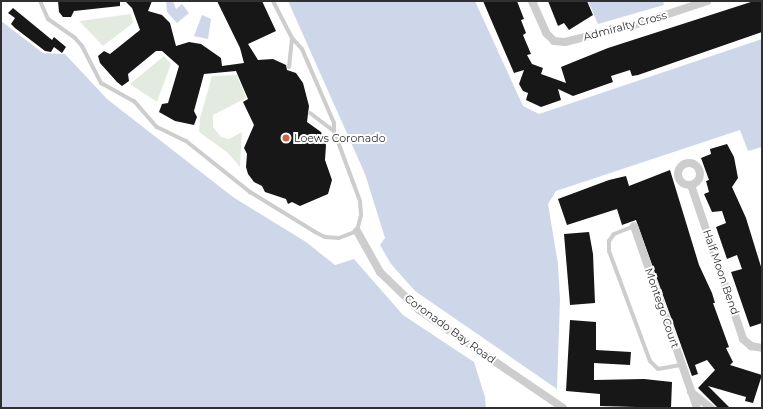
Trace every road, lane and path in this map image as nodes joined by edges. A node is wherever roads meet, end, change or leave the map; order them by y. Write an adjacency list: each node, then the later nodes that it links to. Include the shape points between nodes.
1 (40, 1): 11 (lane, via 48,19 82,46 101,83 134,101 157,128 186,141 250,192 315,232 332,239)
2 (273, 1): 5 (lane)
3 (532, 1): 4 (street, Admiralty Cross, via 546,33 554,41 564,42 641,23)
4 (707, 1)
5 (292, 38): 6 (lane); 8 (lane, via 302,49 334,123)
6 (289, 67)
7 (310, 113): 8 (lane)
8 (334, 130): 11 (lane, via 360,201 361,215)
9 (691, 185): 12 (street, Half Moon Bend, via 744,339 751,346)
10 (634, 226): 13 (street, Montego Court); 13 (lane, via 614,234 609,241 609,251 651,363 658,369)
11 (357, 231): 15 (street, Coronado Bay Road, via 380,272 415,306)
12 (762, 348)
13 (681, 365): 14 (street, Montego Court)
14 (691, 391): 16 (street, Montego Court); 17 (street, Montego Court)
15 (563, 408)
16 (698, 408)
17 (712, 408)

